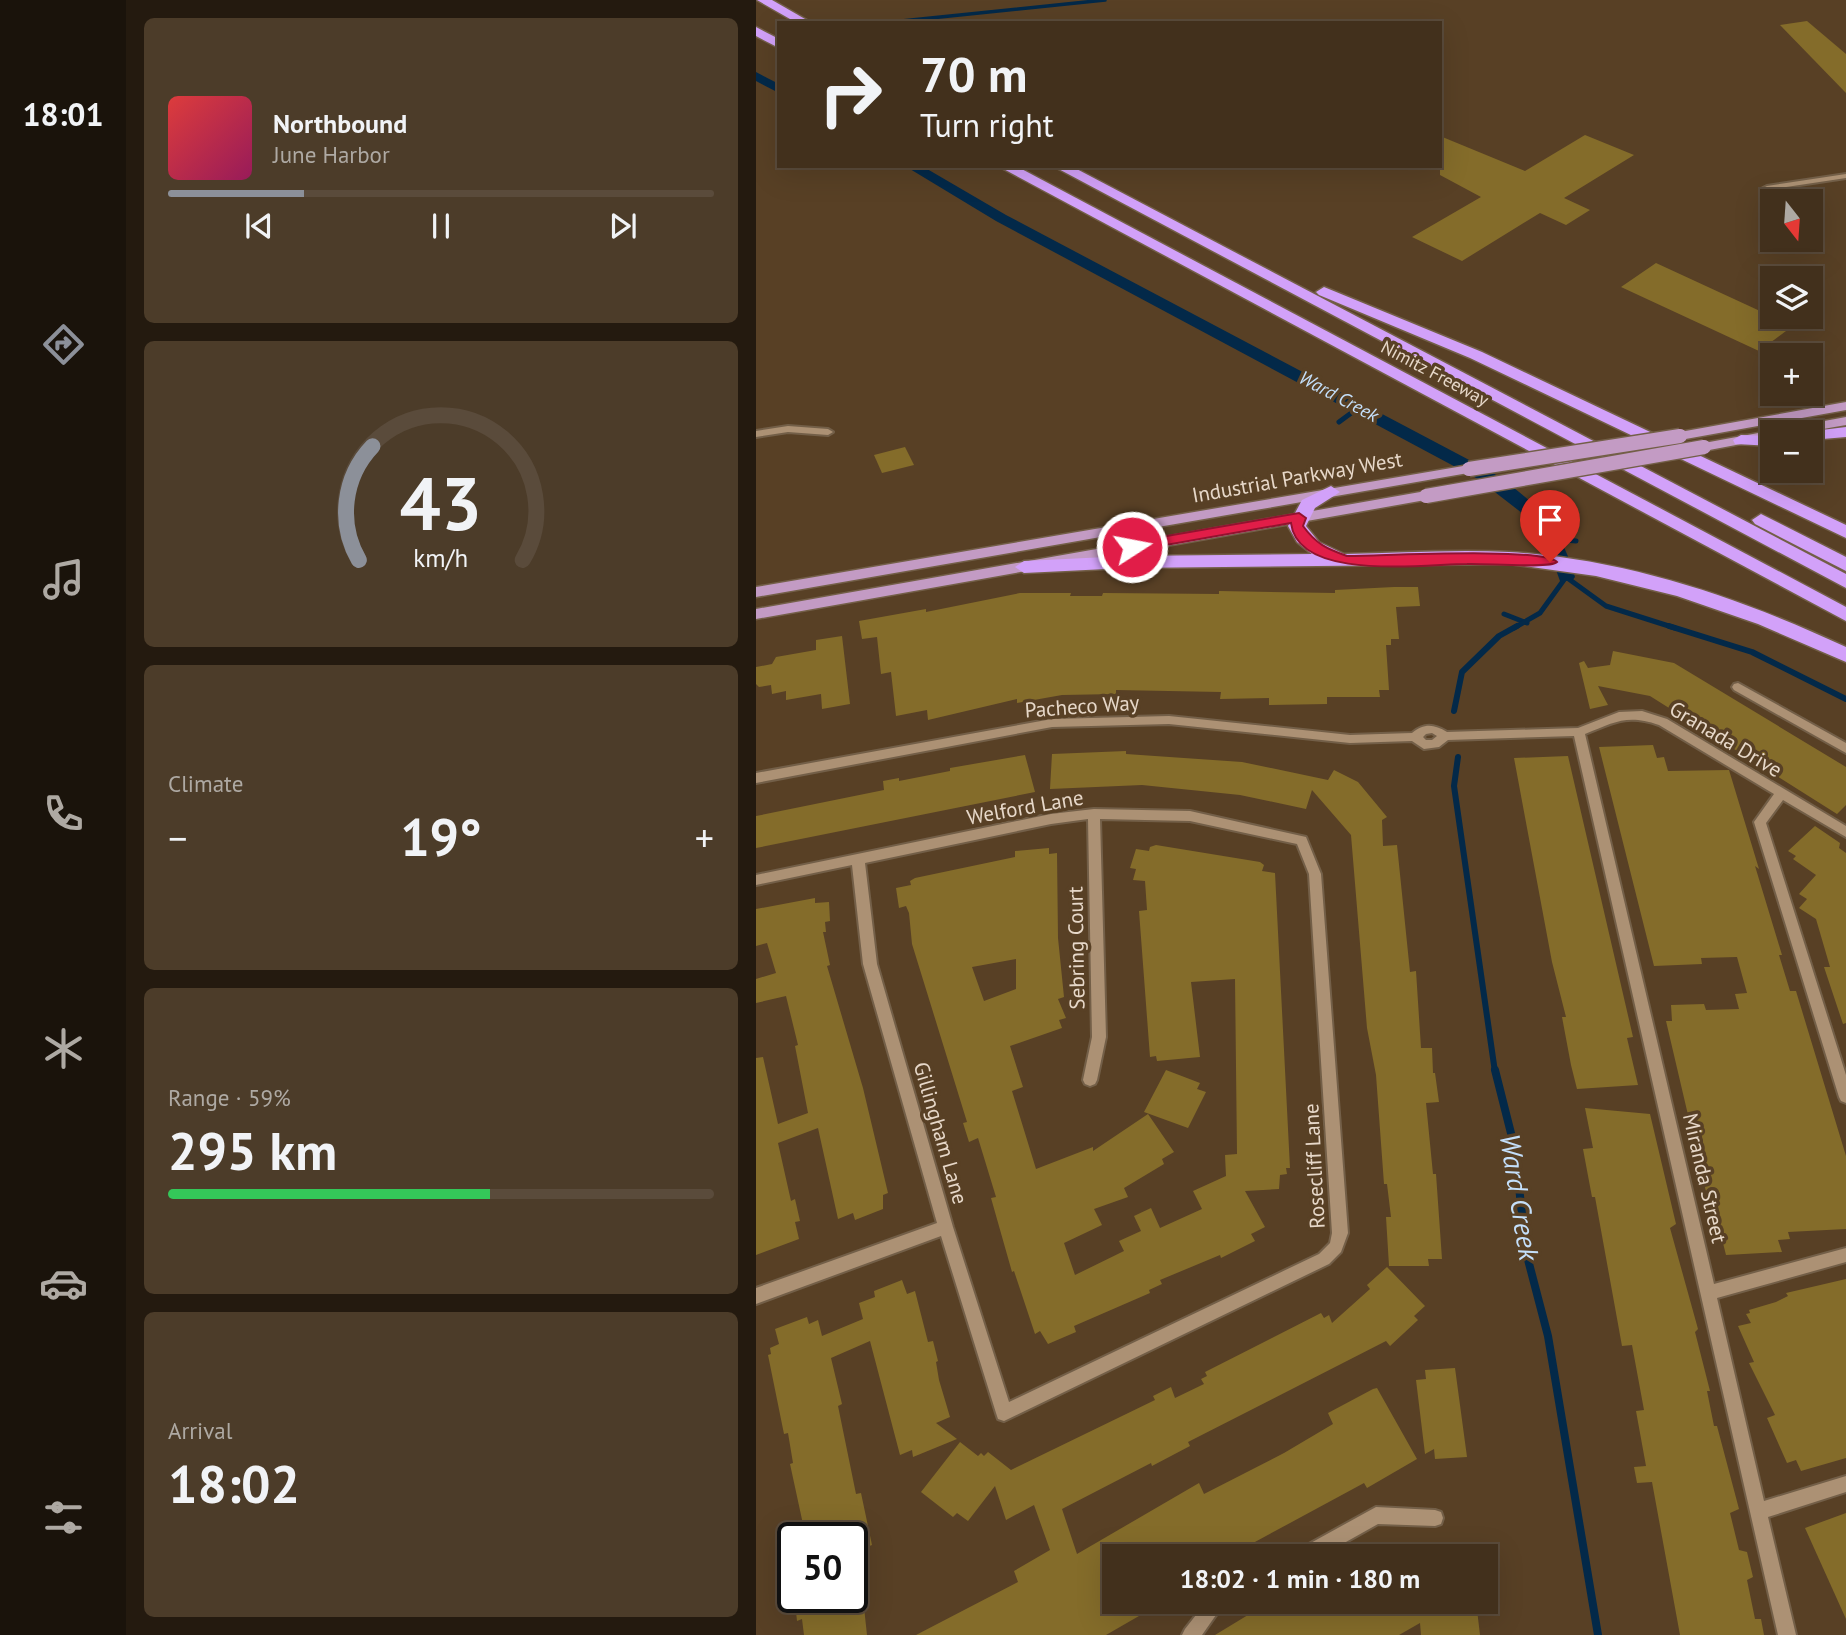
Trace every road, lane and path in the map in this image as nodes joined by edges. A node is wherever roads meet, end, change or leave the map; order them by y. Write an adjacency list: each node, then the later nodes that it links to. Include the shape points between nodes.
1 (763, 0): 5 (highway)
2 (756, 6): 4 (highway)
3 (756, 19): 6 (highway)
4 (783, 21)
5 (802, 21)
6 (777, 31)
7 (756, 32): 8 (highway)
8 (777, 43)
9 (1009, 168): 36 (highway, Nimitz Freeway)
10 (1035, 168): 34 (highway)
11 (1064, 168): 32 (highway)
12 (1087, 168): 15 (highway, Nimitz Freeway)
13 (1846, 176): 14 (street)
14 (1767, 188)
15 (1324, 292): 28 (highway, via 1476,355); 30 (highway, Nimitz Freeway)
16 (1846, 406): 26 (main road, Industrial Parkway West, bridge)
17 (1846, 421): 18 (main road)
18 (1823, 425)
19 (828, 432): 21 (street, via 788,429)
20 (1846, 432): 22 (highway)
21 (756, 434)
22 (1823, 434)
23 (1760, 436): 24 (main road, Industrial Parkway West)
24 (1741, 440): 25 (highway); 27 (main road, Industrial Parkway West, bridge)
25 (1760, 441)
26 (1331, 492): 27 (highway, via 1311,500); 33 (main road, Industrial Parkway West)
27 (1299, 518): 29 (highway, via 1297,526 1308,543); 31 (main road, Industrial Parkway West)
28 (1846, 532)
29 (1346, 561): 31 (highway); 37 (highway, via 1508,558 1591,568 1732,606)
30 (1846, 565)
31 (1024, 567): 35 (main road, Industrial Parkway West)
32 (1846, 582)
33 (756, 592)
34 (1846, 600)
35 (756, 614)
36 (1846, 615)
37 (1846, 654)
38 (1738, 687): 40 (street)
39 (1579, 732): 41 (street, Pacheco Way, via 1445,736 1424,745 1415,737 1350,739 1169,720 1052,723); 42 (street, Granada Drive, via 1619,716 1642,715 1663,722); 52 (street, Miranda Street)
40 (1846, 749)
41 (756, 778)
42 (1781, 794): 44 (street, Granada Drive); 49 (street, via 1760,822)
43 (1094, 814): 45 (street, Welford Lane, via 1190,816); 46 (street, Welford Lane); 48 (street, Sebring Court, via 1099,1037)
44 (1846, 832)
45 (1302, 840): 54 (street, Rosecliff Lane, via 1314,874 1340,1233 1336,1247 1324,1259)
46 (858, 860): 47 (street, Welford Lane); 50 (street, Gillingham Lane, via 870,964)
47 (756, 880)
48 (1090, 1080)
49 (1846, 1097)
50 (946, 1227): 53 (street); 54 (street, Gillingham Lane)
51 (1846, 1255): 52 (street)
52 (1710, 1293): 56 (street, Miranda Street)
53 (756, 1296)
54 (1004, 1413)
55 (1846, 1484): 56 (street)
56 (1759, 1511): 61 (street, Miranda Street)
57 (1435, 1518): 58 (street, via 1376,1514)
58 (1325, 1544)
59 (1206, 1614): 60 (street)
60 (1191, 1635)
61 (1787, 1635)

